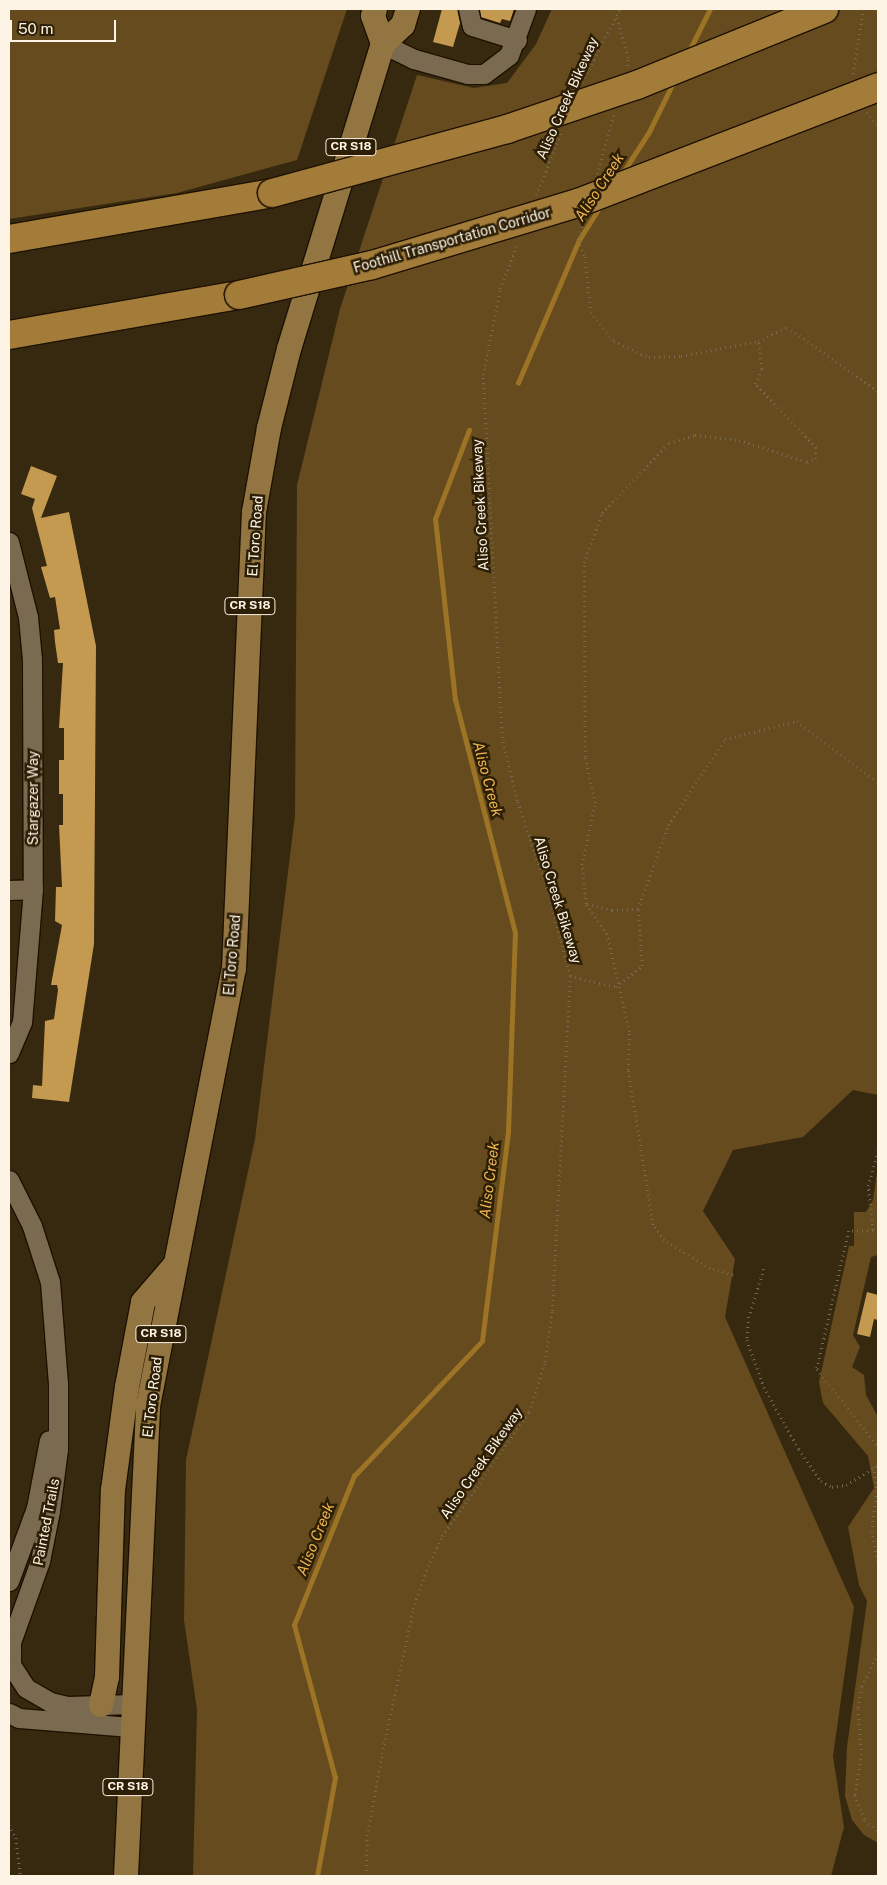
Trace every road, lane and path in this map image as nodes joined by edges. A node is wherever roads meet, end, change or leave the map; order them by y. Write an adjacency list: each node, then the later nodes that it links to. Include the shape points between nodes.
1 (375, 9): 10 (main road, via 373,16)
2 (408, 9): 10 (main road, El Toro Road / CR S18, via 403,25)
3 (468, 9): 9 (street, via 472,26)
4 (526, 9): 9 (street)
5 (620, 9): 8 (path, Aliso Creek Bikeway)
6 (824, 9): 22 (highway, bridge, via 637,85 508,129 272,193)
7 (863, 9): 12 (path)
8 (617, 16): 11 (path, via 629,60); 13 (path, Aliso Creek Bikeway)
9 (517, 40): 10 (street, via 498,67 484,74 467,74 414,59)
10 (383, 44): 39 (main road, El Toro Road / CR S18, via 289,349 267,437 254,512 234,969)
11 (626, 69)
12 (853, 77)
13 (580, 88)
14 (871, 94): 16 (path, via 870,119); 23 (highway, Foothill Transportation Corridor, bridge, via 578,203 372,265 239,295)
15 (616, 107): 18 (path)
16 (878, 126)
17 (562, 131): 19 (path, Aliso Creek Bikeway)
18 (595, 183)
19 (534, 200)
20 (587, 211): 24 (path, via 579,240 585,257 591,312 614,341 649,357 681,356)
21 (520, 236): 32 (path, Aliso Creek Bikeway, via 500,289 483,375 497,676 502,738 517,801 548,893)
22 (9, 239)
23 (9, 335)
24 (758, 340): 25 (path, via 786,328); 30 (path, via 762,369 755,384 816,448 815,459 807,462 739,440 695,435 669,443 602,513 584,563 585,757 595,803 582,865)
25 (878, 391)
26 (9, 542): 28 (street, Stargazer Way, via 28,617 32,659)
27 (878, 782): 31 (path, via 798,721 725,739 668,825)
28 (34, 889): 29 (street); 34 (street, Stargazer Way, via 22,1022)
29 (9, 890)
30 (586, 904): 31 (path, via 612,910); 33 (path, via 607,934)
31 (638, 909): 33 (path, via 642,966)
32 (570, 976): 33 (path); 58 (path, Aliso Creek Bikeway, via 552,1311 546,1362 529,1412 442,1536 426,1571 413,1609 382,1754 366,1836)
33 (616, 987): 41 (path, via 629,1032 628,1070 652,1225 664,1240 710,1269)
34 (9, 1053)
35 (878, 1150): 37 (path, via 868,1186)
36 (9, 1180): 42 (street, Painted Trails, via 32,1226 50,1282 58,1351)
37 (873, 1230): 38 (path); 43 (path, via 849,1231 817,1369)
38 (878, 1231)
39 (175, 1265): 50 (main road, El Toro Road / CR S18, via 148,1406); 51 (main road, via 143,1302 127,1387 113,1490 107,1676)
40 (764, 1269): 45 (path, via 749,1317 747,1340 764,1387 821,1481 832,1486 846,1485)
41 (733, 1274)
42 (56, 1418): 47 (street, Painted Trails, via 45,1451 36,1508); 51 (street, Painted Trails, via 58,1449 50,1511 40,1561 11,1642 11,1665 26,1688 50,1702)
43 (878, 1447)
44 (878, 1465): 45 (path)
45 (874, 1467): 46 (path, via 877,1491 872,1531)
46 (878, 1562)
47 (9, 1581)
48 (878, 1654): 49 (path)
49 (877, 1659): 55 (path, via 862,1687 858,1709 862,1754 855,1795 865,1820)
50 (132, 1704): 51 (street, Painted Trails); 53 (main road, El Toro Road / CR S18)
51 (101, 1705)
52 (9, 1713): 53 (street, via 19,1718)
53 (131, 1728): 57 (main road, El Toro Road / CR S18)
54 (9, 1825): 56 (path, via 16,1838)
55 (878, 1831)
56 (21, 1876)
57 (126, 1876)
58 (366, 1876)

